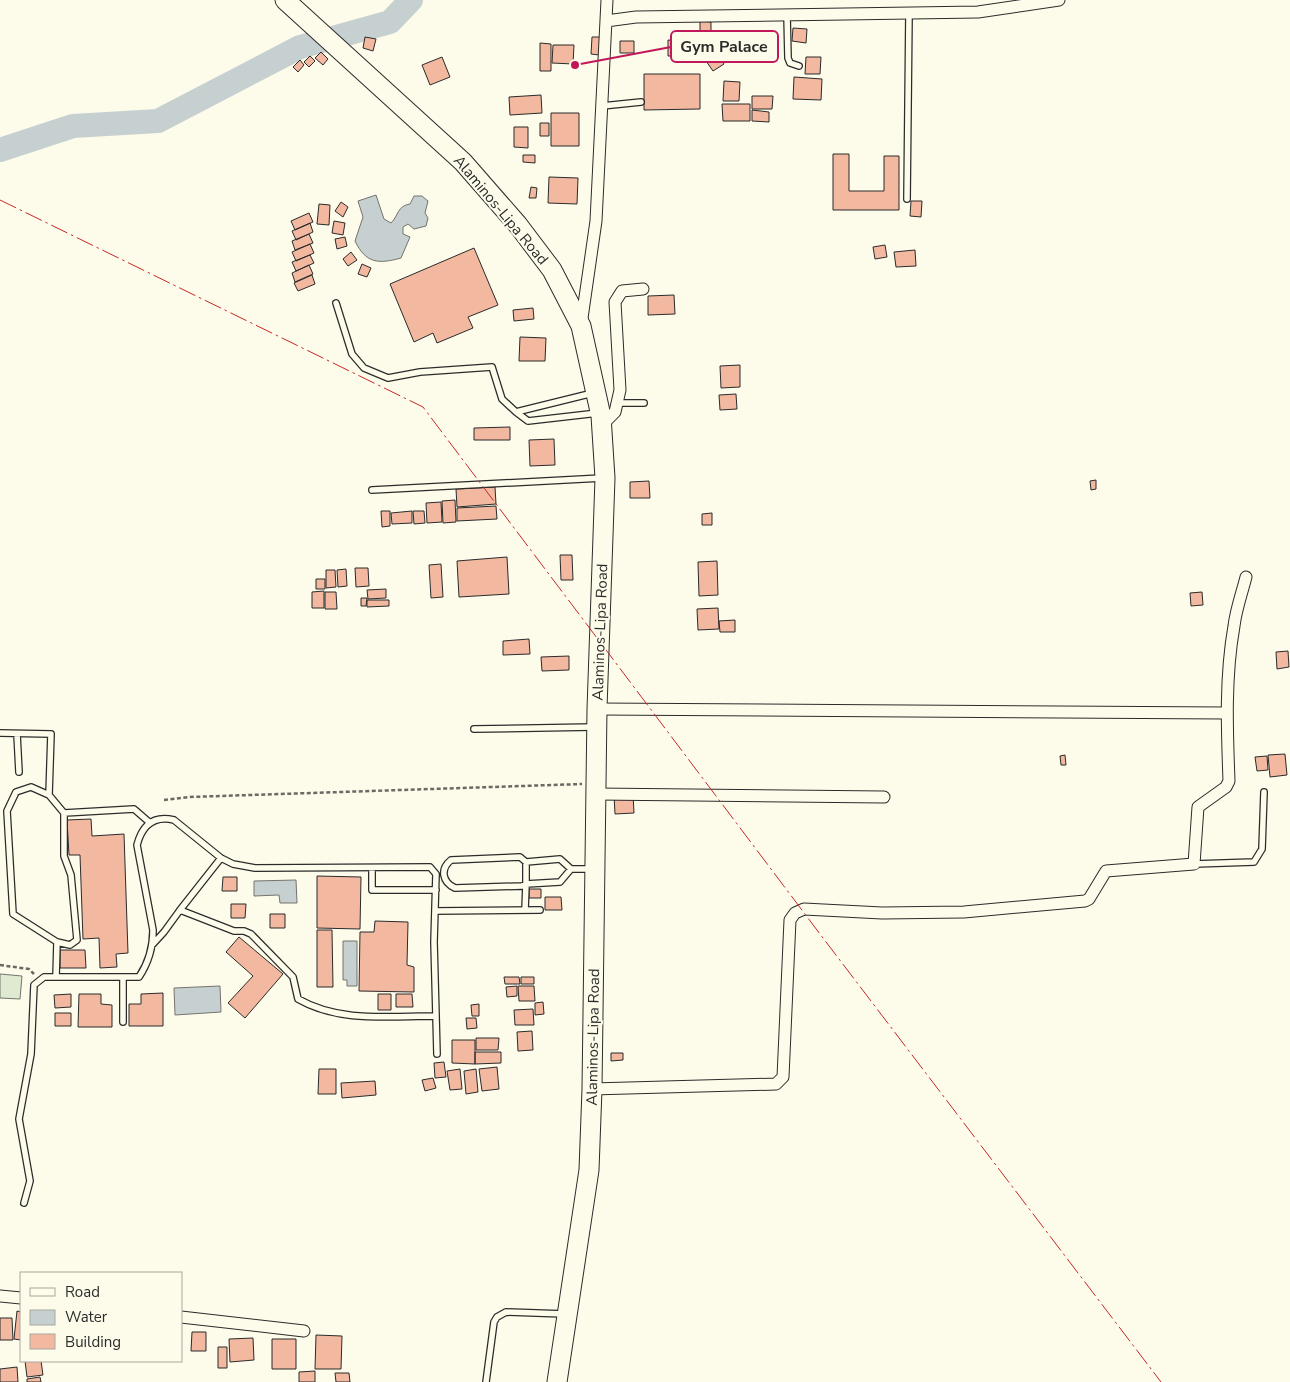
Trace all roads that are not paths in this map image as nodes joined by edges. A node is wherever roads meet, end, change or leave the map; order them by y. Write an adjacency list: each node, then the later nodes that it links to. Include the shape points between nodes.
1 (285, 0): 13 (main road, Alaminos-Lipa Road, via 463,162 552,270)
2 (607, 0): 6 (street)
3 (1059, 0): 4 (street, via 978,12)
4 (909, 13): 5 (street); 10 (lane)
5 (787, 15): 6 (street, via 636,17); 7 (lane, via 788,58 790,63)
6 (606, 21): 9 (street)
7 (799, 66)
8 (641, 102): 9 (lane)
9 (602, 106): 13 (street, via 596,222)
10 (908, 199)
11 (643, 289): 15 (street, via 622,291 615,302)
12 (336, 303): 17 (lane, via 352,354 364,368 388,378 420,372 492,367 502,399)
13 (581, 326): 14 (main road, Alaminos-Lipa Road)
14 (596, 392): 17 (lane); 18 (main road, Alaminos-Lipa Road)
15 (618, 403): 16 (lane); 18 (street, via 615,412)
16 (644, 403)
17 (516, 412): 18 (lane, via 528,421)
18 (601, 419): 19 (main road, Alaminos-Lipa Road)
19 (604, 478): 20 (lane); 23 (main road, Alaminos-Lipa Road)
20 (372, 490)
21 (1246, 577): 22 (street, via 1234,624)
22 (1226, 712): 23 (street); 36 (street, via 1229,781 1226,787 1198,807)
23 (597, 718): 24 (lane); 28 (main road, Alaminos-Lipa Road)
24 (474, 728)
25 (0, 733): 26 (lane)
26 (18, 734): 27 (lane); 30 (lane, via 51,734)
27 (19, 772)
28 (596, 789): 31 (street); 38 (main road, Alaminos-Lipa Road)
29 (1264, 792): 36 (lane, via 1262,849 1254,862)
30 (50, 795): 32 (lane); 47 (lane, via 31,788 16,792 7,811 13,914)
31 (884, 796)
32 (64, 813): 33 (lane, via 134,809); 47 (lane, via 64,856 71,875 77,940 70,945)
33 (150, 822): 34 (lane, via 164,818 174,820); 48 (lane, via 140,833 137,845)
34 (222, 858): 37 (lane, via 233,864 255,868); 43 (lane)
35 (526, 862): 39 (lane, via 560,859); 40 (lane, via 515,857 451,860); 41 (lane)
36 (1194, 864): 54 (street, via 1106,871 1085,901 964,912 882,913 804,909 790,920 783,1076 780,1082)
37 (372, 868): 40 (lane, via 430,867); 42 (lane, via 372,890)
38 (596, 868): 39 (lane); 54 (main road, Alaminos-Lipa Road)
39 (571, 869): 41 (lane, via 560,882)
40 (440, 875): 41 (lane, via 454,888); 42 (lane)
41 (526, 884): 45 (lane)
42 (436, 890): 44 (lane)
43 (180, 910): 48 (lane); 51 (lane, via 234,931 251,934 293,977 298,999 306,1003 350,1017)
44 (435, 910): 45 (lane); 51 (lane)
45 (525, 910): 46 (lane)
46 (540, 910)
47 (57, 942): 49 (lane)
48 (153, 944): 50 (lane, via 147,964 138,977)
49 (56, 977): 50 (lane); 55 (lane, via 44,977 34,984 31,1054 19,1119 30,1181)
50 (123, 977): 52 (lane)
51 (436, 1016): 53 (lane)
52 (123, 1022)
53 (437, 1054)
54 (592, 1089): 58 (main road, Alaminos-Lipa Road, via 589,1170)
55 (24, 1203)
56 (0, 1296): 57 (street)
57 (20, 1298)
58 (568, 1314): 61 (lane, via 506,1312 497,1317); 62 (main road, Alaminos-Lipa Road)
59 (182, 1317): 60 (street)
60 (304, 1331)
61 (486, 1382)
62 (556, 1382)

